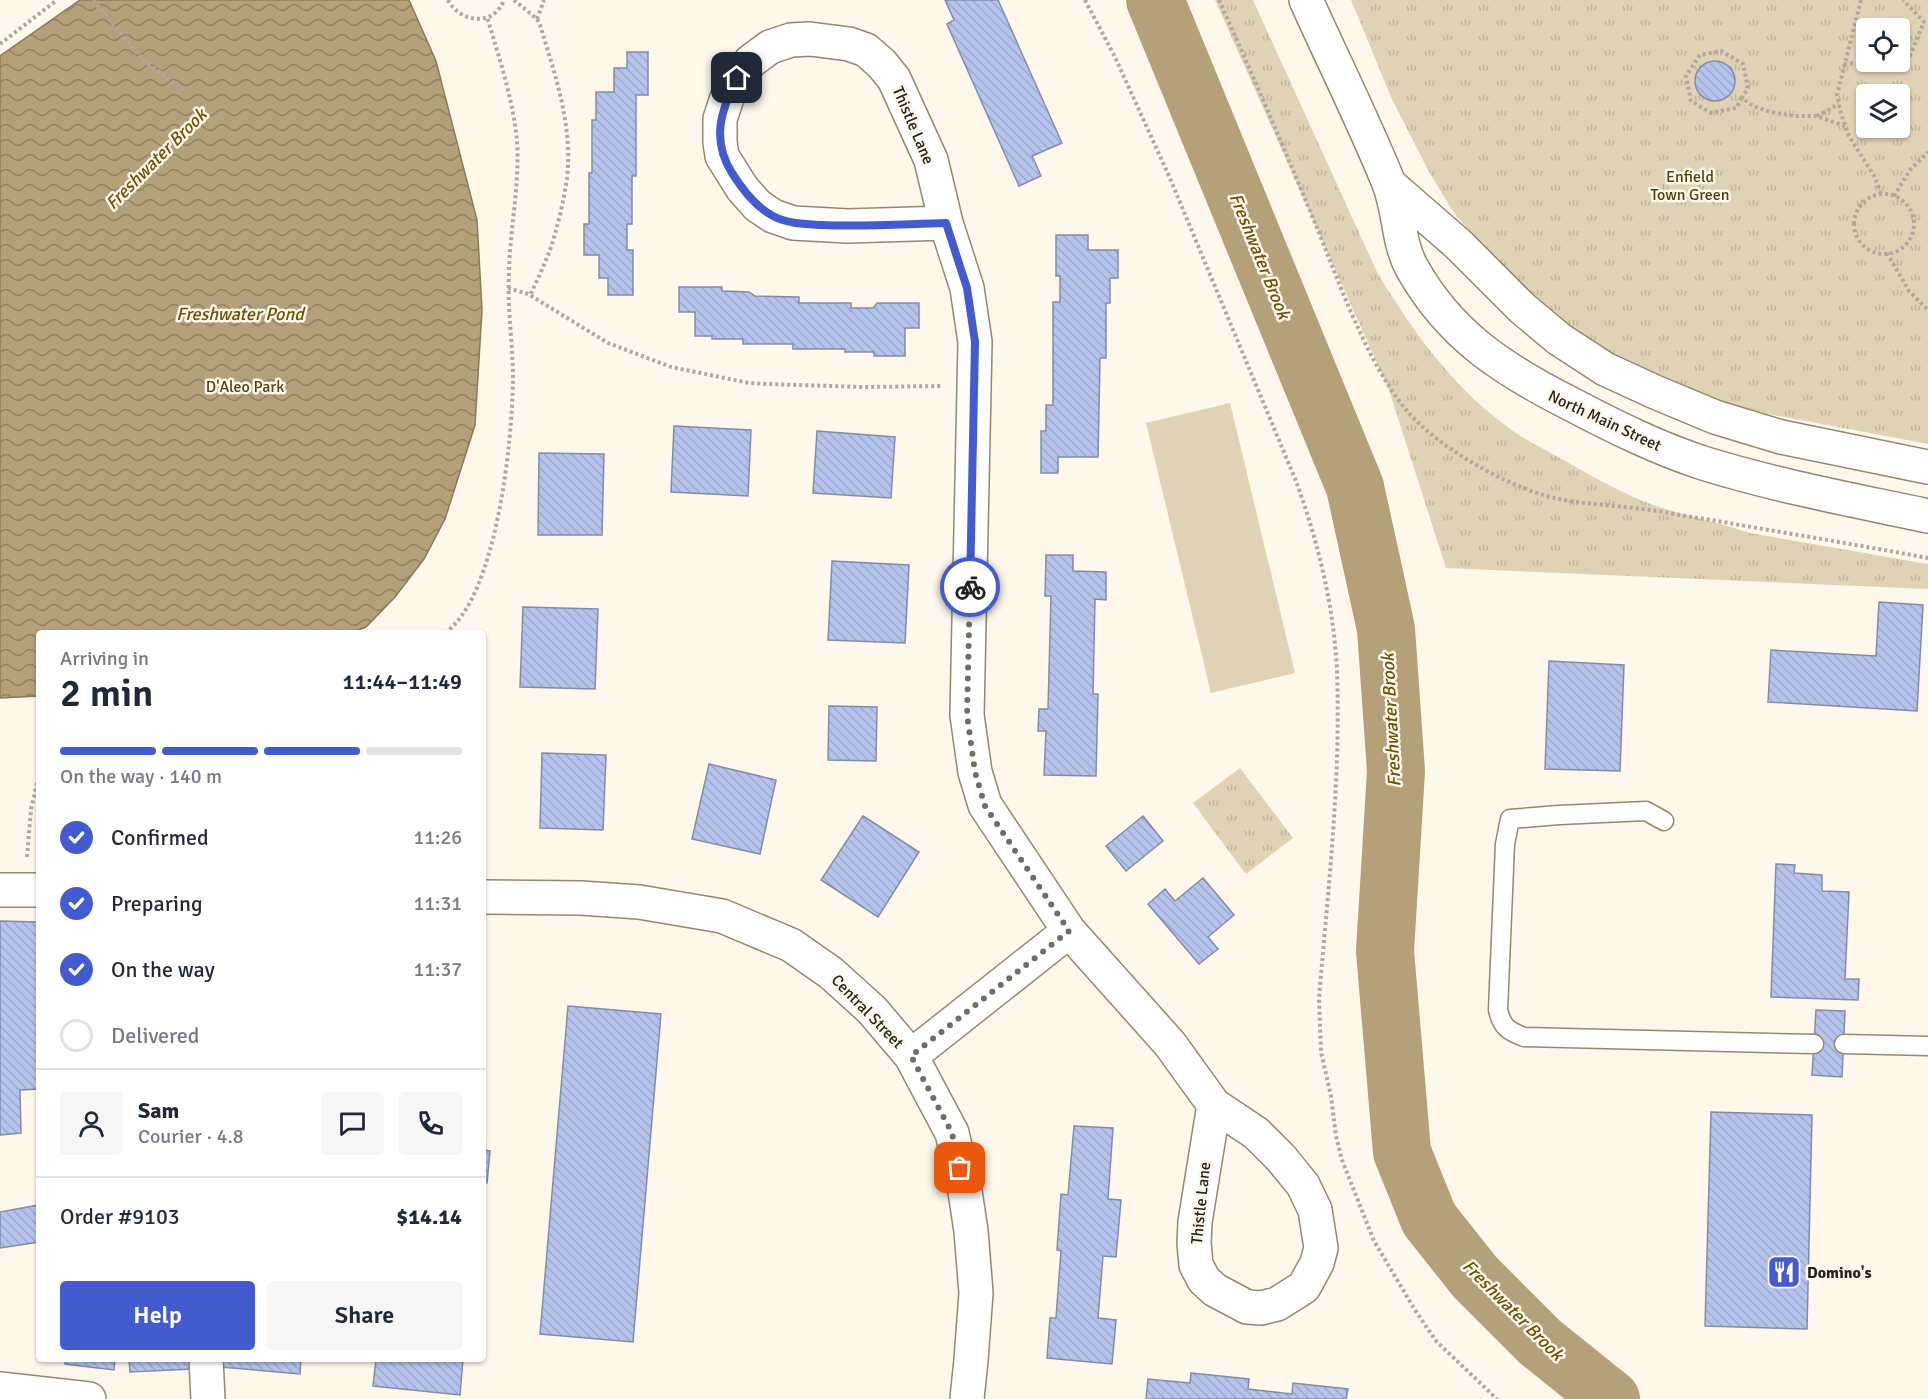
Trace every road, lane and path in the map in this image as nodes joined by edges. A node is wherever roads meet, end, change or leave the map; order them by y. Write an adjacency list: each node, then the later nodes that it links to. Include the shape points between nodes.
1 (57, 0): 13 (path)
2 (93, 0): 17 (path, via 143,60)
3 (448, 0): 11 (path, via 459,14 468,18)
4 (504, 0): 11 (path)
5 (514, 0): 12 (path)
6 (544, 0): 12 (path)
7 (1085, 0): 51 (path, via 1115,57 1182,209 1296,481 1319,553 1337,671 1335,796 1319,1027 1342,1160 1374,1241 1415,1310 1436,1341)
8 (1306, 0): 23 (street, North Main Street)
9 (1861, 0): 16 (path)
10 (1903, 0): 14 (path, via 1924,22)
11 (487, 17): 28 (path, via 517,141)
12 (537, 19): 29 (path, via 565,118 567,177 553,241)
13 (0, 44)
14 (1910, 58)
15 (1856, 62): 16 (path)
16 (1844, 63): 19 (path, via 1837,95)
17 (186, 92)
18 (1742, 98): 18 (path, via 1748,88 1743,63 1721,51 1700,55 1686,76 1691,101 1711,113 1736,108); 20 (path, via 1770,112)
19 (1839, 104): 20 (path); 21 (path)
20 (1816, 116): 21 (path)
21 (1845, 126): 24 (path)
22 (1928, 152): 25 (path, via 1910,170)
23 (1389, 184): 32 (street, North Main Street, via 1458,244 1522,308 1559,339 1605,369 1714,417 1781,437); 33 (street, North Main Street, via 1404,251 1433,300 1488,356 1526,382 1612,426 1701,462 1796,488)
24 (1881, 194): 25 (path); 27 (path, via 1872,196 1858,210 1855,229 1864,246)
25 (1894, 196): 27 (path, via 1912,214 1913,233 1901,249)
26 (946, 223): 26 (street, Thistle Lane, via 793,223 758,206 742,188 723,156 720,142 720,119 737,78 770,47 791,40 849,44 866,50 882,63 899,89 931,160); 40 (street, Thistle Lane, via 967,288 975,342 967,715 975,772 985,806)
27 (1887, 253): 30 (path, via 1910,291)
28 (508, 288): 29 (path); 34 (path, via 513,378 499,508 475,593)
29 (530, 296): 31 (path, via 608,343 670,367 749,383)
30 (1928, 310)
31 (945, 386)
32 (1928, 467)
33 (1928, 516)
34 (449, 630)
35 (36, 788): 37 (path, via 31,809)
36 (1664, 821): 41 (lane, via 1646,811 1510,819 1505,844 1498,1010 1501,1022 1510,1032 1524,1037)
37 (33, 877): 38 (street)
38 (0, 890)
39 (486, 897): 44 (street, Central Street, via 639,902 722,916 790,945 831,973 872,1010)
40 (1069, 931): 44 (street); 45 (street, Thistle Lane, via 1170,1044)
41 (1814, 1044)
42 (1844, 1044): 43 (lane)
43 (1928, 1046)
44 (911, 1056): 50 (street, Central Street, via 952,1133 964,1185 976,1293)
45 (1214, 1105): 45 (street, Thistle Lane, via 1256,1133 1281,1158 1303,1185 1315,1210 1321,1248 1317,1263 1304,1287 1277,1304 1246,1307 1215,1290 1196,1265 1195,1222)
46 (206, 1362): 49 (street)
47 (0, 1389): 48 (street)
48 (89, 1399)
49 (208, 1399)
50 (967, 1399)
51 (1497, 1399)

